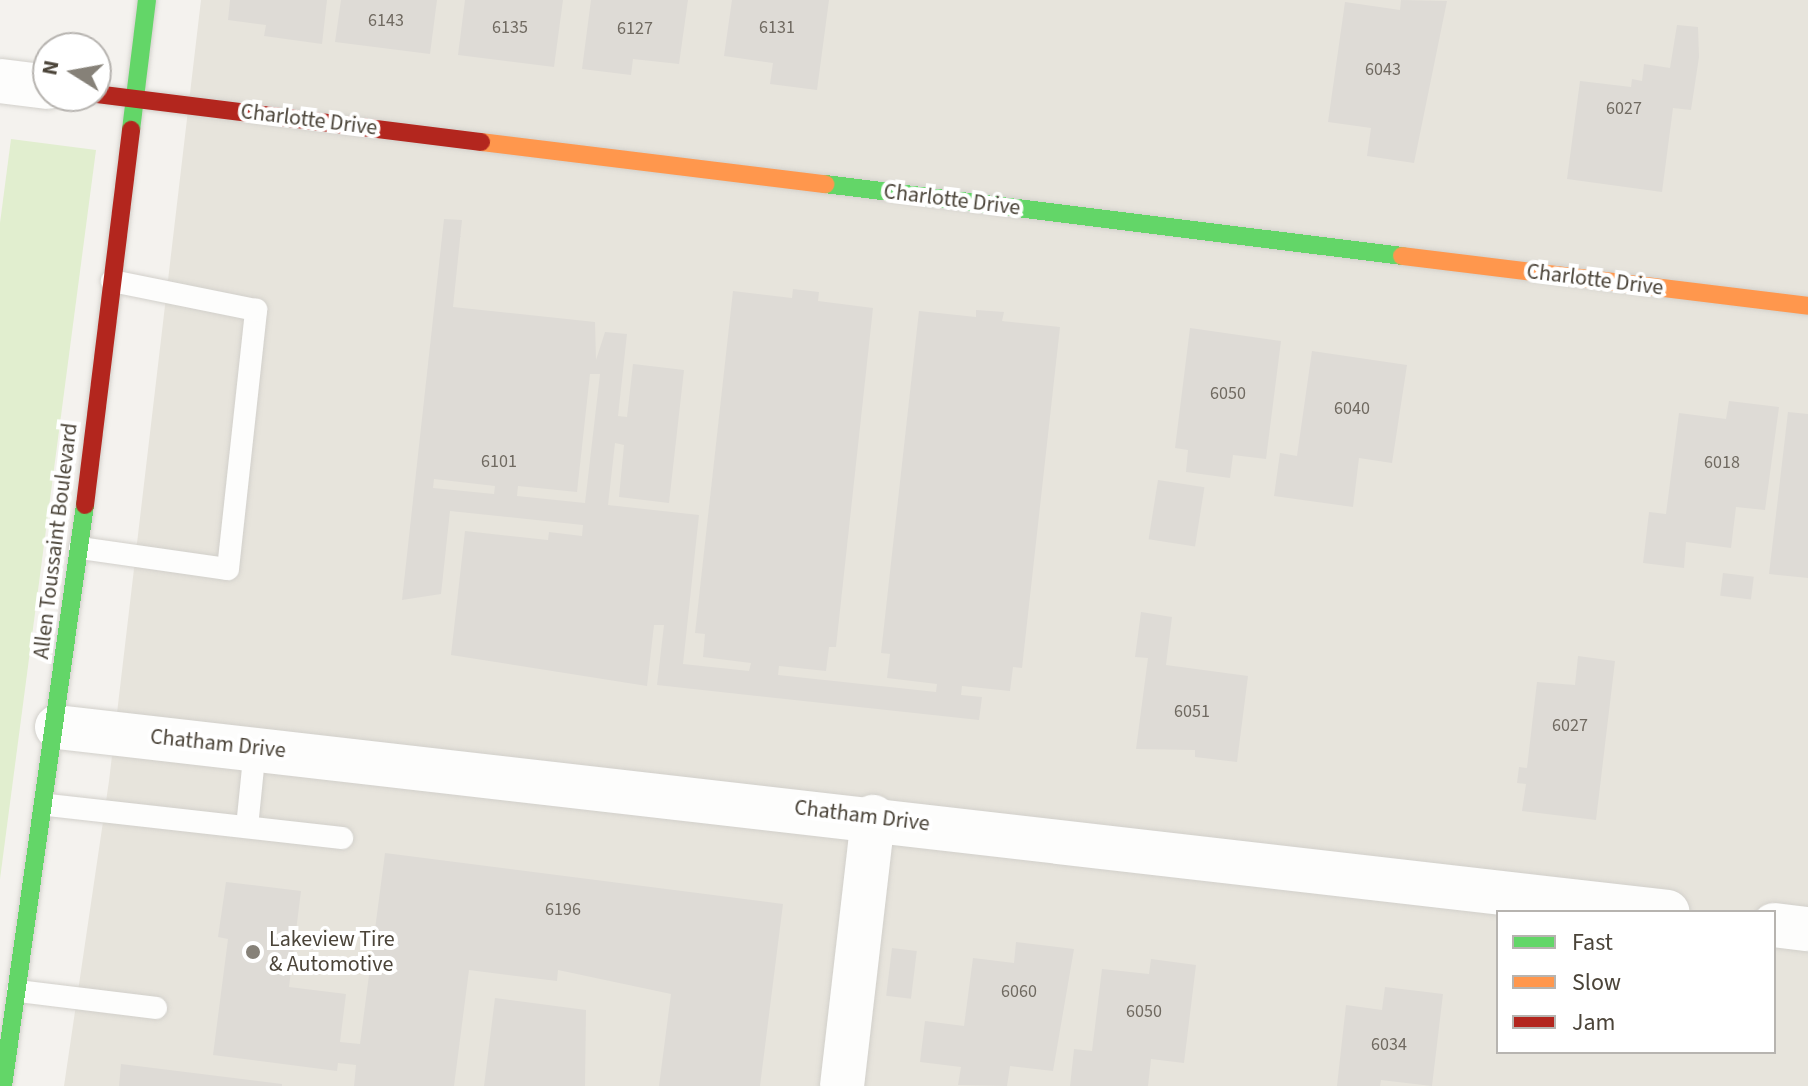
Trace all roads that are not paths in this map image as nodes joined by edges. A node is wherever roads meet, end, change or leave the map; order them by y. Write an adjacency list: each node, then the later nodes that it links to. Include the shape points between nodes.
1 (147, 0): 5 (street, Allen Toussaint Boulevard)
2 (0, 81): 3 (street)
3 (32, 85)
4 (112, 96): 5 (street, Charlotte Drive)
5 (135, 99): 6 (street, Allen Toussaint Boulevard); 7 (street, Charlotte Drive)
6 (112, 281): 8 (street, Allen Toussaint Boulevard); 8 (lane, via 256,310 228,569)
7 (1808, 306)
8 (80, 548): 9 (street, Allen Toussaint Boulevard)
9 (57, 727): 10 (street, Chatham Drive); 11 (street, Allen Toussaint Boulevard)
10 (255, 748): 12 (street, Chatham Drive); 13 (lane)
11 (48, 805): 13 (lane); 18 (street, Allen Toussaint Boulevard)
12 (873, 817): 15 (street, Chatham Drive); 21 (street)
13 (247, 827): 14 (lane)
14 (342, 838)
15 (1650, 910)
16 (1776, 925): 17 (street)
17 (1808, 929)
18 (18, 991): 19 (lane); 20 (street, Allen Toussaint Boulevard)
19 (156, 1008)
20 (3, 1086)
21 (842, 1086)

